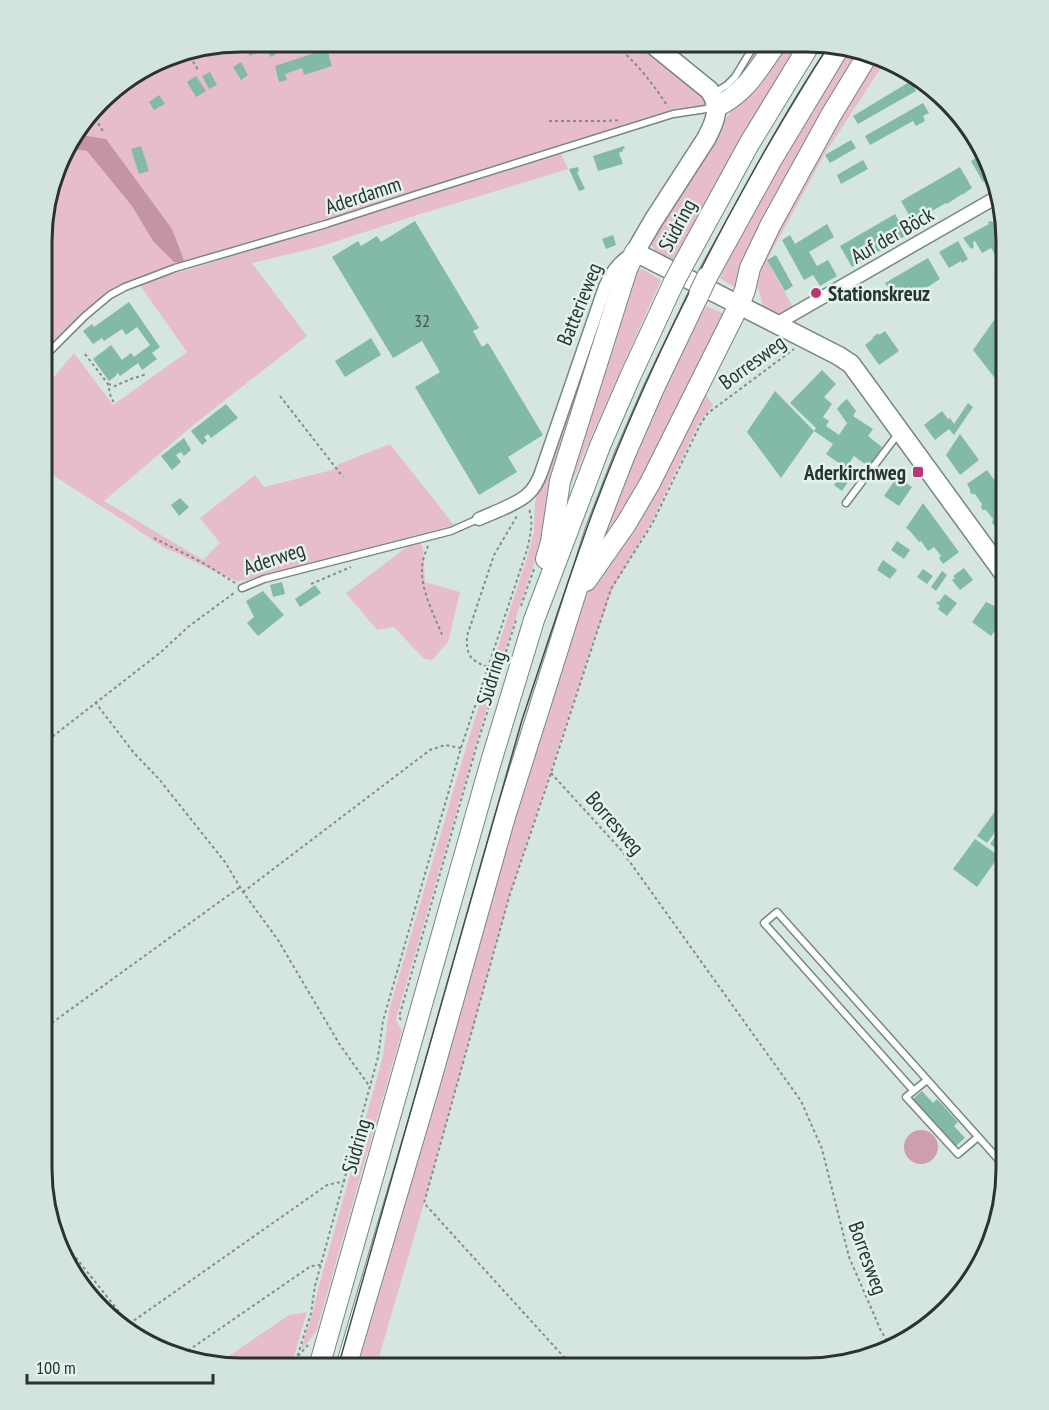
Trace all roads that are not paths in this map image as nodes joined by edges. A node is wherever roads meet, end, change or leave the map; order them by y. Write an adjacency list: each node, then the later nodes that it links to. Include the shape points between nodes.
1 (662, 52): 7 (street, via 698,81)
2 (750, 52): 7 (lane)
3 (770, 52): 7 (main road, via 747,85 729,101)
4 (805, 52): 20 (main road, Südring, via 678,274 600,446)
5 (835, 55): 19 (main road, via 703,286 654,388 595,532)
6 (864, 61): 10 (main road, via 770,226 750,268)
7 (714, 101): 9 (street, Batterieweg, via 712,127 706,139); 12 (lane, Aderdamm, via 135,283 85,316)
8 (992, 200): 11 (street, Auf der Böck)
9 (635, 252): 10 (street); 14 (street, Batterieweg, via 621,261 605,287 541,473); 20 (main road, via 560,481)
10 (739, 305): 11 (street); 19 (main road, via 650,483)
11 (776, 324): 13 (street, via 851,364)
12 (52, 350)
13 (900, 431): 15 (lane); 17 (street)
14 (523, 499): 16 (street, Aderweg)
15 (846, 503)
16 (479, 519): 18 (lane, Aderweg, via 451,531)
17 (996, 563)
18 (242, 588)
19 (572, 603): 26 (main road, via 504,820)
20 (534, 620): 25 (main road, Südring)
21 (927, 1080): 22 (lane); 22 (lane, via 777,912 764,923); 23 (lane)
22 (914, 1090): 23 (lane, via 906,1096 958,1154)
23 (978, 1137): 24 (lane)
24 (996, 1158)
25 (322, 1358)
26 (349, 1358)

